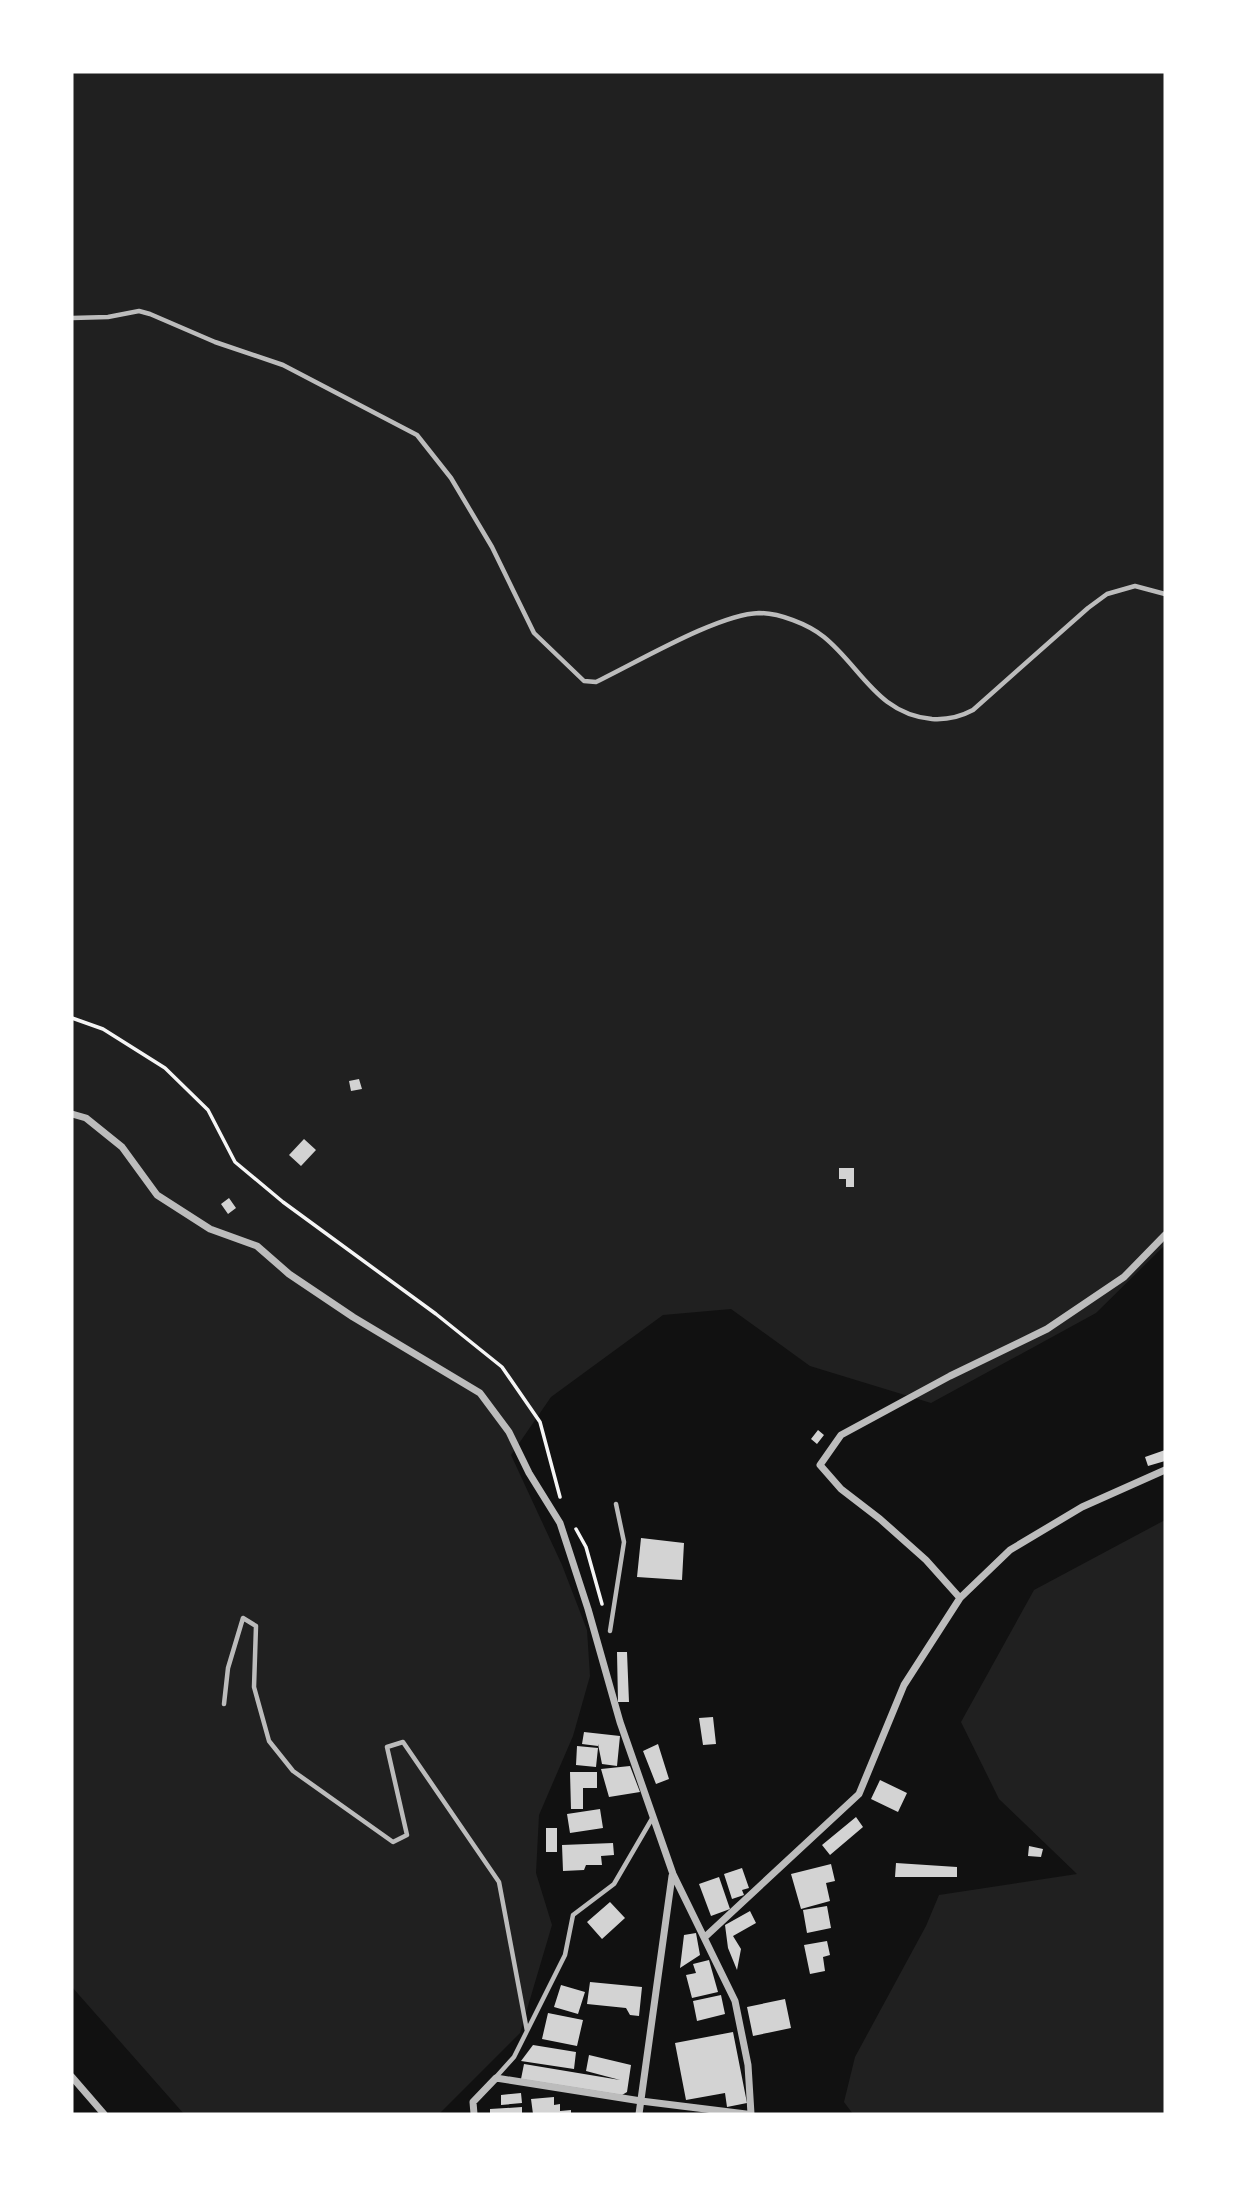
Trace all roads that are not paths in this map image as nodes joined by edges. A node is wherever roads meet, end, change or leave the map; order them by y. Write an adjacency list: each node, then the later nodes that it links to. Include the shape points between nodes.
1 (72, 318): 2 (lane, via 139,311 150,314 283,365 417,435 451,478 492,547 534,633 584,681 596,682 721,621 758,613 780,617 823,636 871,688 905,713 944,720 973,709 1107,594 1135,586)
2 (1165, 594)
3 (72, 1114): 10 (street, via 86,1118 122,1147 157,1195 209,1229 257,1246 354,1317 480,1393 509,1432 560,1523 620,1722)
4 (1165, 1235): 7 (street, via 1124,1277 1046,1329 841,1435 820,1465 841,1489 926,1560)
5 (1165, 1470): 7 (street, via 1082,1507 1010,1550)
6 (616, 1504): 8 (lane, via 624,1542)
7 (960, 1598): 12 (street, via 904,1685 859,1794)
8 (610, 1631)
9 (224, 1704): 13 (lane, via 228,1668 243,1618 256,1626 254,1688 269,1741 293,1771 393,1842 407,1835 387,1747 403,1742 499,1882)
10 (654, 1815): 11 (street); 13 (lane, via 614,1884 573,1915 565,1955)
11 (673, 1874): 12 (street); 16 (street)
12 (705, 1937): 21 (street, via 735,2001 748,2065)
13 (527, 2031): 15 (lane)
14 (72, 2077): 17 (street)
15 (496, 2078): 16 (street); 18 (street, via 473,2102)
16 (641, 2101): 19 (street); 20 (street)
17 (104, 2114)
18 (474, 2114)
19 (639, 2114)
20 (746, 2114)
21 (751, 2114)

